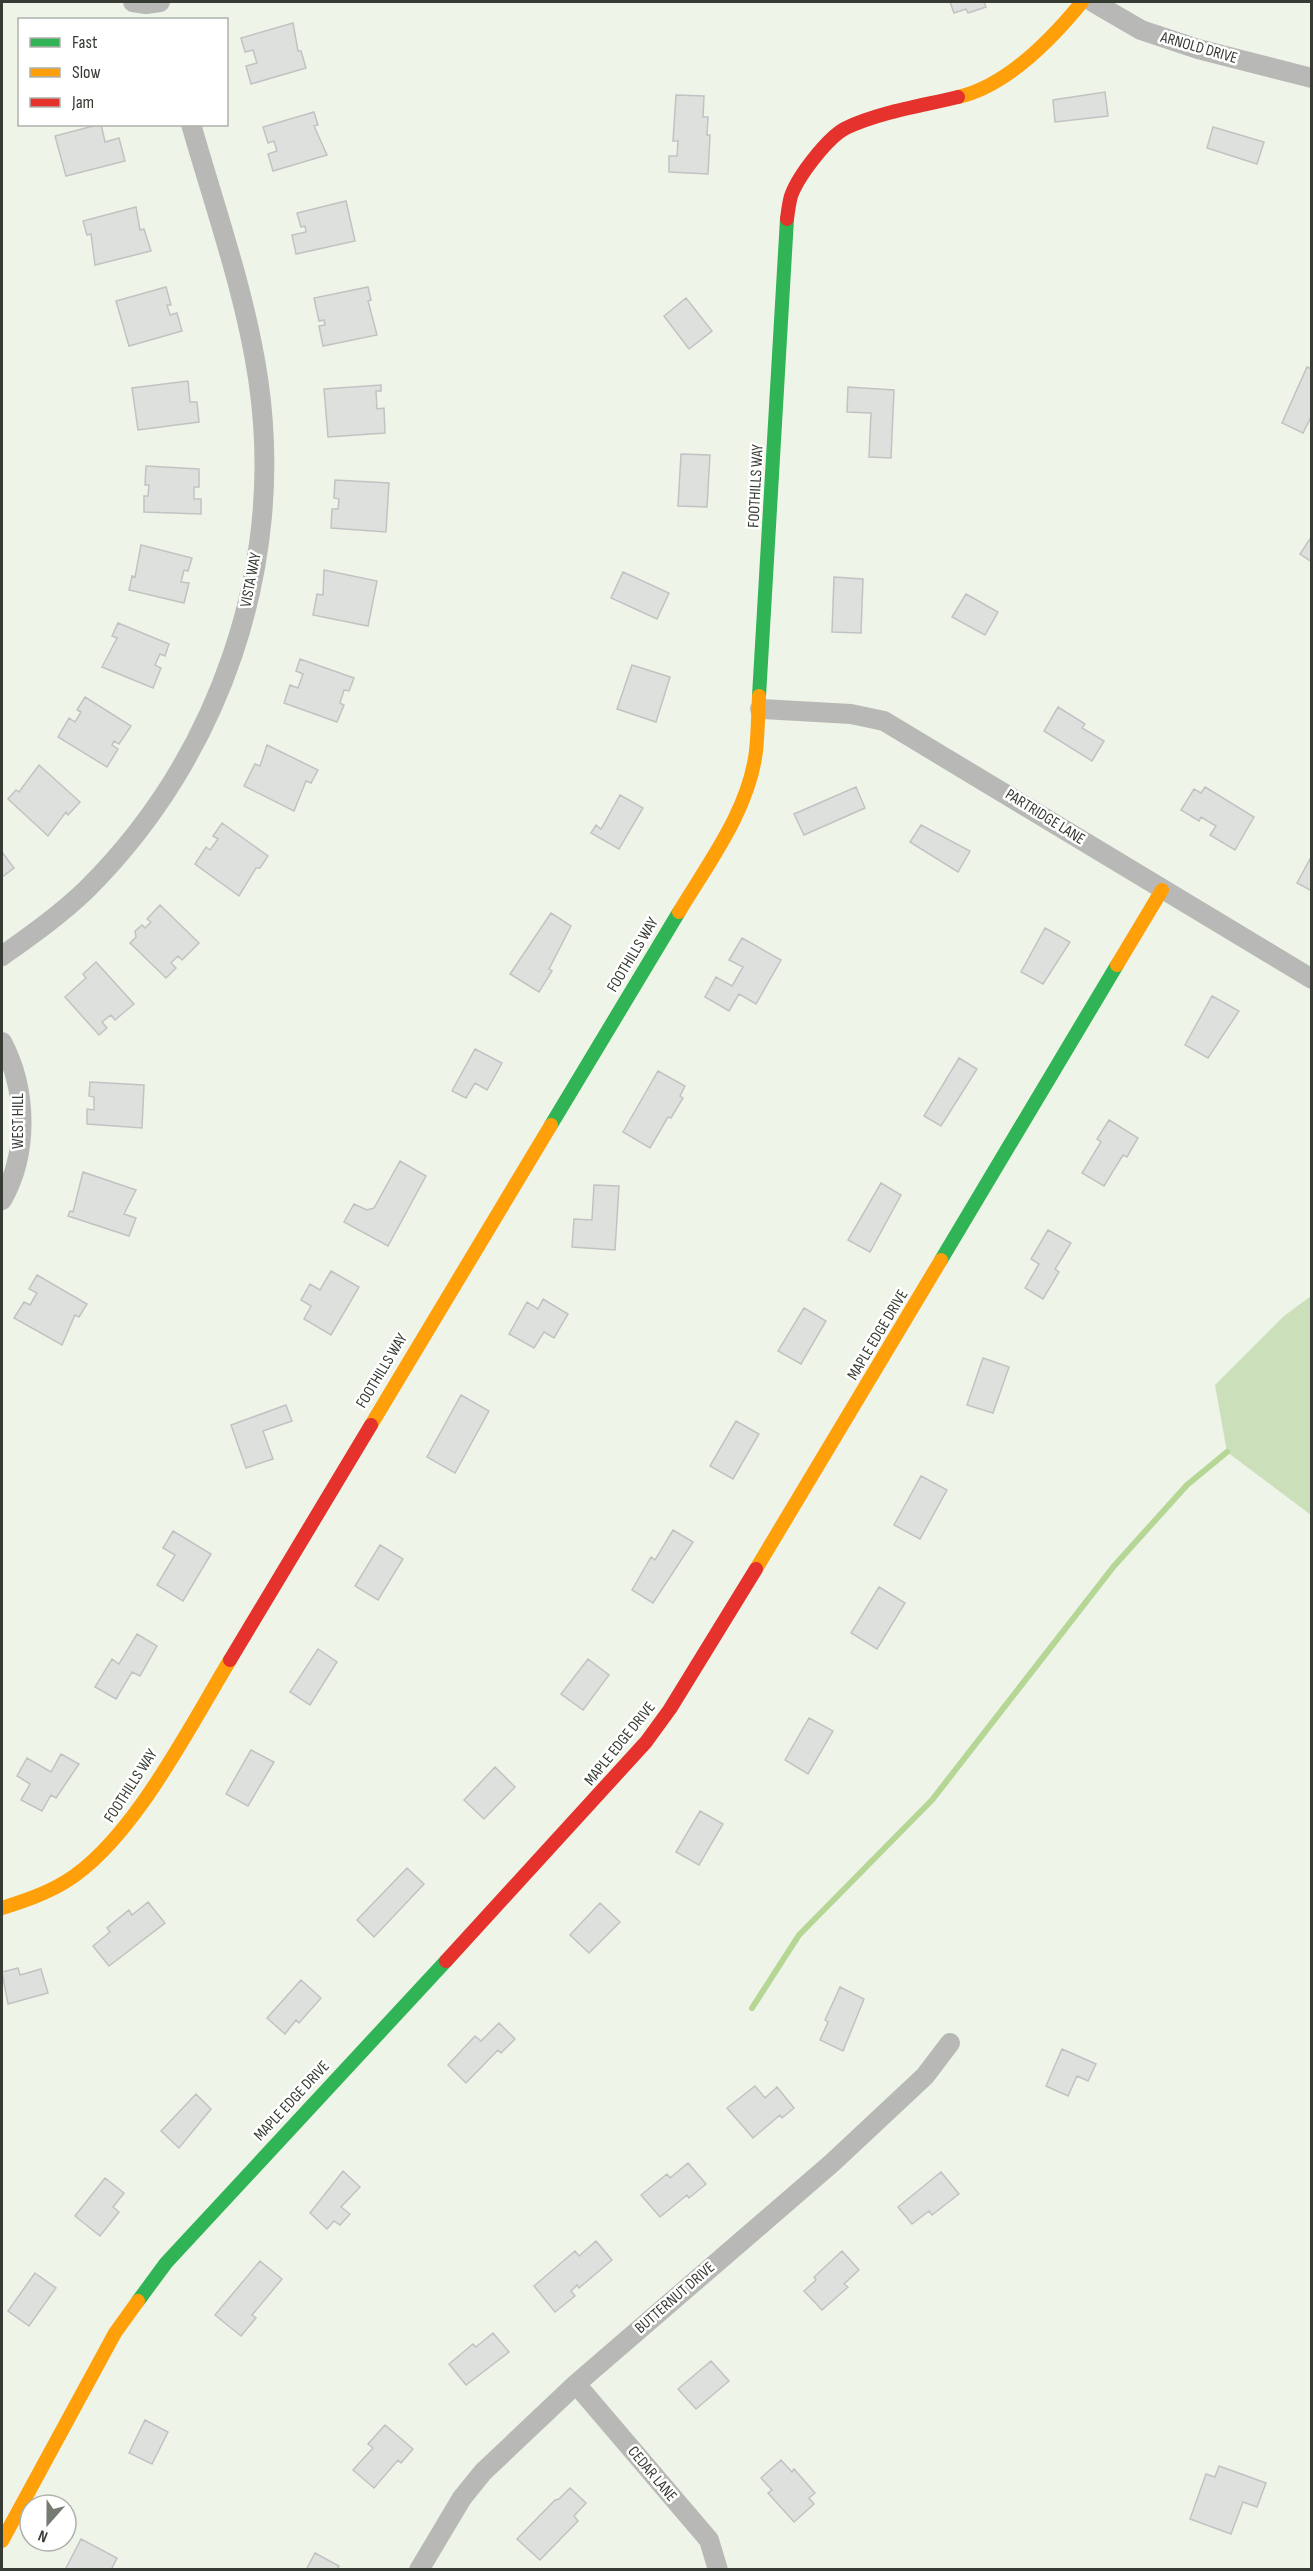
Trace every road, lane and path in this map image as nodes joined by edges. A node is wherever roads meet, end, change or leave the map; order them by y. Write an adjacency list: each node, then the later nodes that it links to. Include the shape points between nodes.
1 (134, 2): 4 (street)
2 (1083, 2): 7 (street, FOOTHILLS WAY, via 1060,29 1003,77 972,94 891,113 844,129 819,153 791,196 786,223)
3 (1093, 2): 5 (street, ARNOLD DRIVE, via 1141,30)
4 (160, 8)
5 (1311, 78)
6 (192, 126): 9 (street, VISTA WAY, via 248,328 258,378 264,436 262,514 253,580 230,666 213,707 166,794 121,852 85,890)
7 (760, 709): 8 (street, PARTRIDGE LANE, via 851,714 884,721); 13 (street, FOOTHILLS WAY, via 756,753 745,794 726,834 187,1732 119,1836 61,1887 34,1900)
8 (1162, 890): 10 (street, PARTRIDGE LANE); 16 (street, MAPLE EDGE DRIVE, via 670,1709 578,1819 166,2263 115,2333)
9 (2, 957)
10 (1311, 979)
11 (2, 1042): 12 (street, WEST HILL, via 19,1089 21,1117 15,1169)
12 (2, 1200)
13 (2, 1908)
14 (950, 2043): 15 (street, BUTTERNUT DRIVE, via 925,2076 832,2163)
15 (576, 2384): 17 (street, BUTTERNUT DRIVE, via 483,2472 462,2498); 18 (street, CEDAR LANE, via 709,2541)
16 (2, 2541)
17 (420, 2570)
18 (718, 2570)

